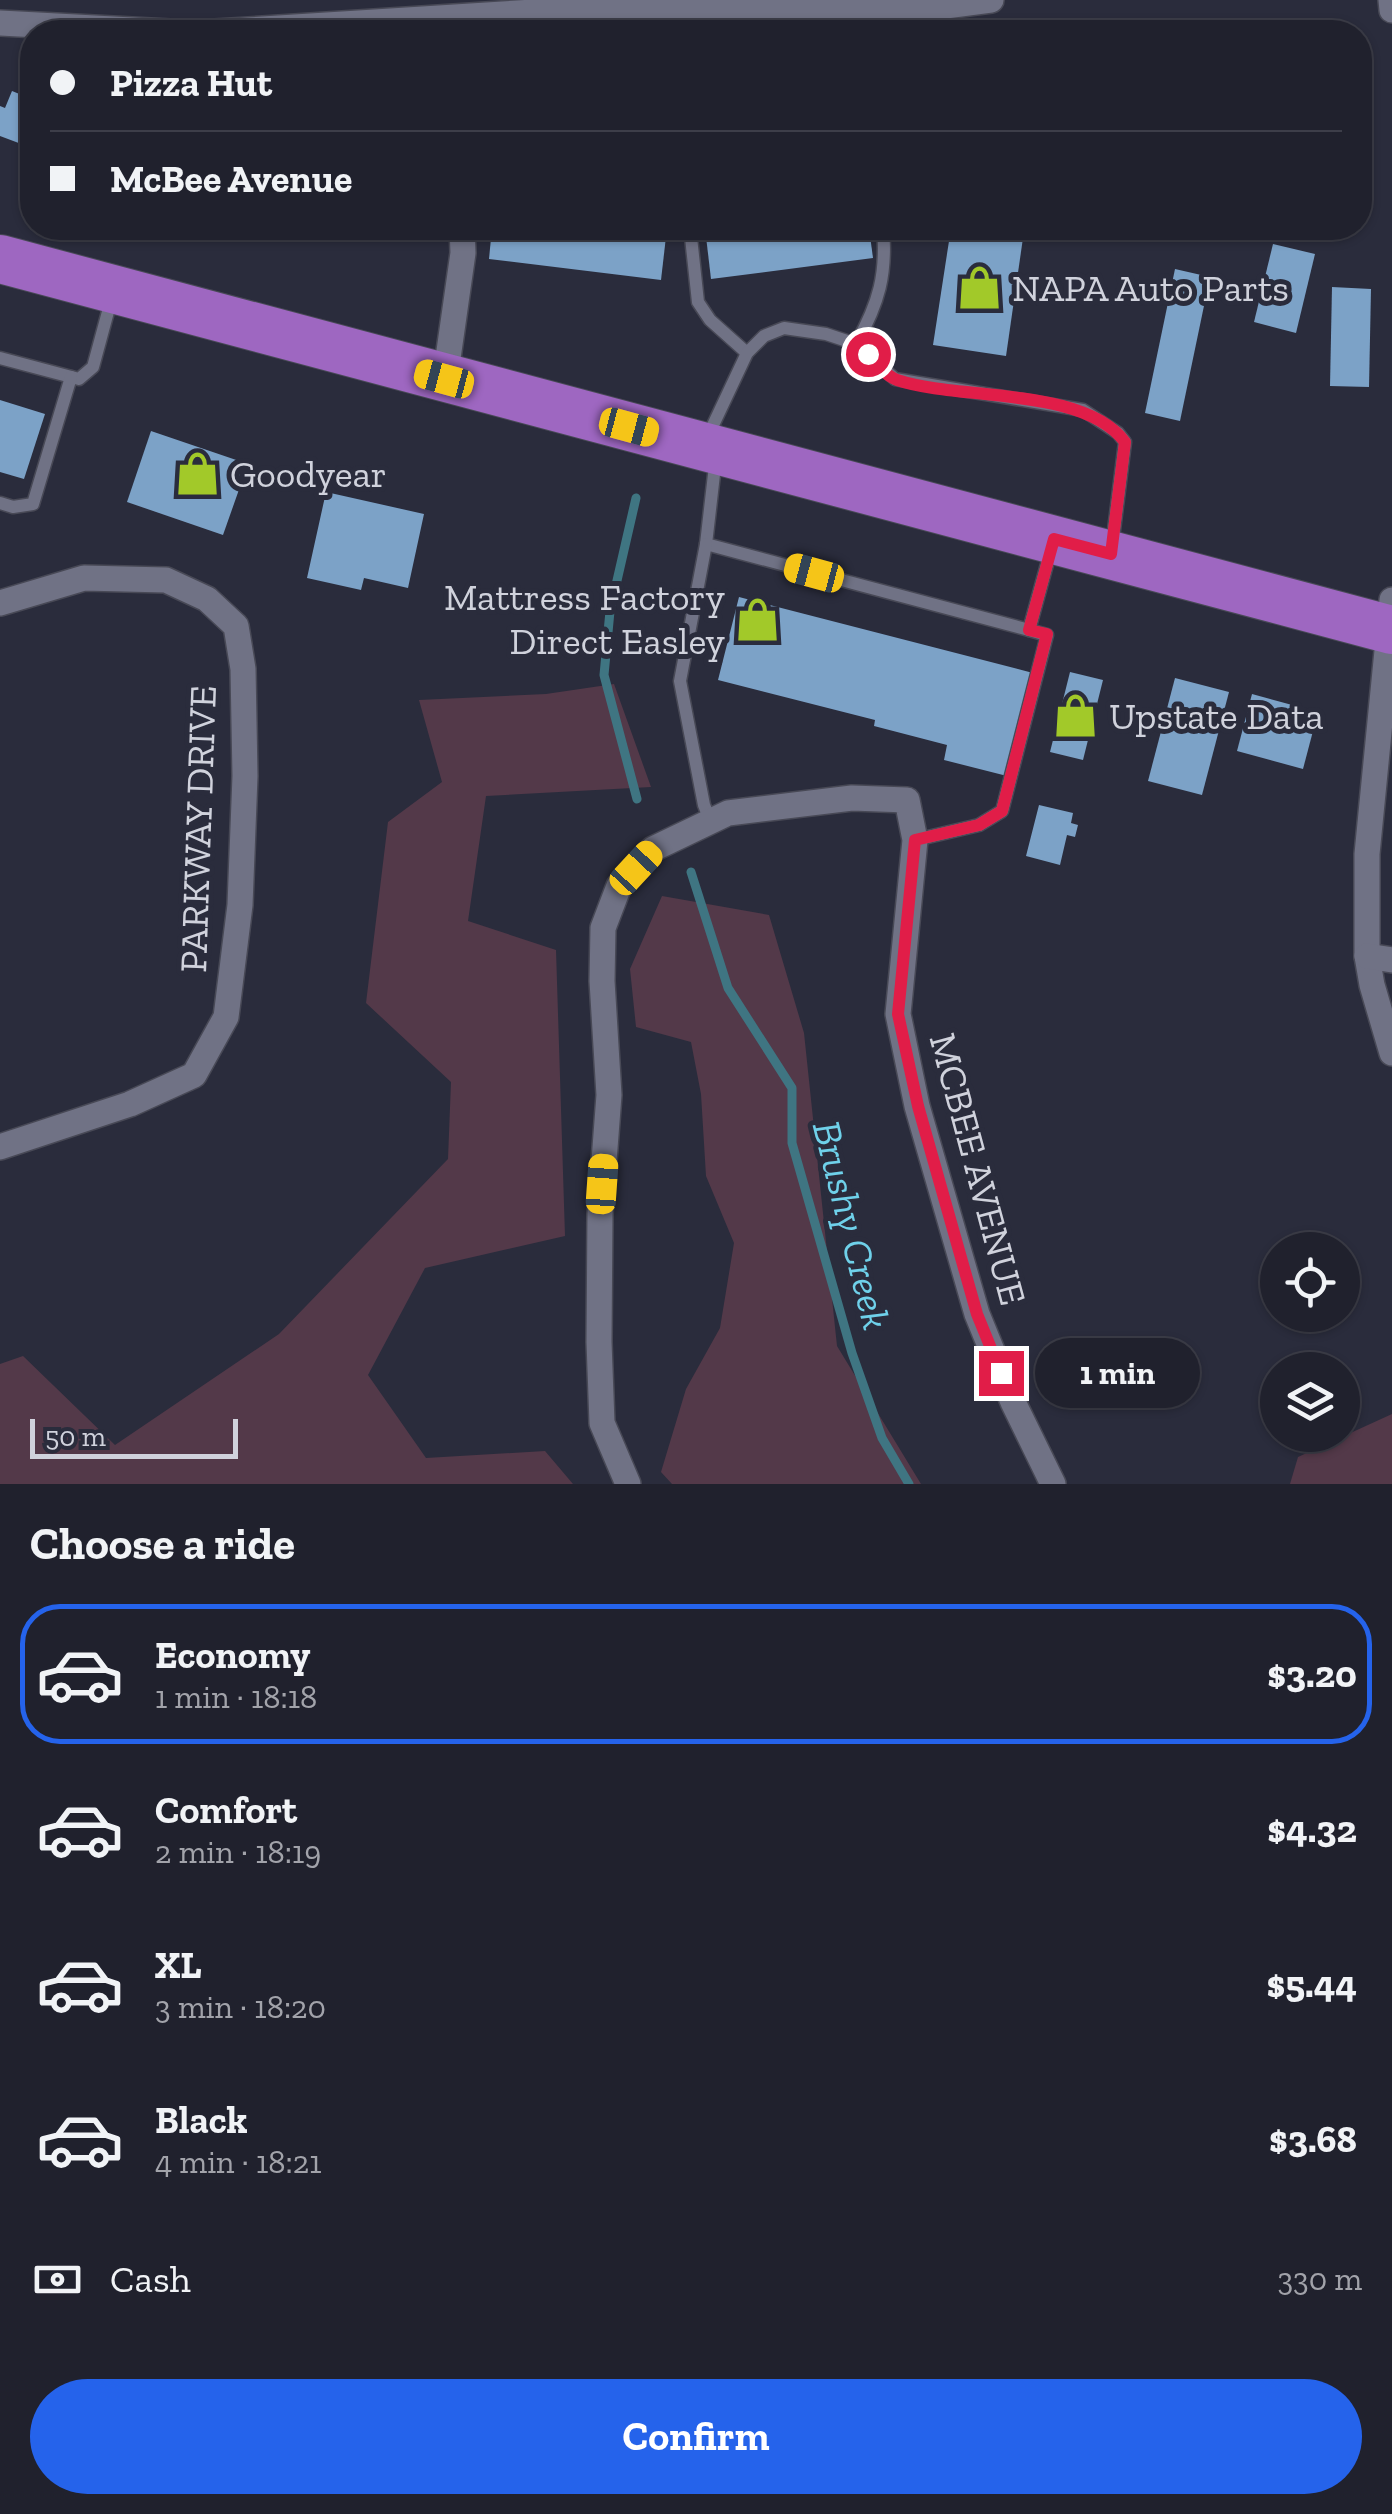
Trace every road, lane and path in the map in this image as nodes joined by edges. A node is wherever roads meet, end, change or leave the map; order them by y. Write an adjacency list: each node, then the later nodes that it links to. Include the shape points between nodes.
1 (991, 0): 3 (street)
2 (1391, 0): 4 (street)
3 (898, 6): 5 (street)
4 (1392, 10)
5 (413, 18): 6 (street)
6 (385, 20)
7 (462, 240): 16 (street)
8 (691, 240): 13 (lane, via 698,302)
9 (883, 240): 12 (lane, via 886,262 874,312)
10 (0, 259): 11 (highway)
11 (114, 290): 15 (lane, via 93,367 79,379); 16 (highway)
12 (856, 344): 13 (lane, via 784,328); 21 (lane, via 894,379 1083,410 1118,433 1125,442)
13 (747, 354): 17 (lane)
14 (0, 358): 15 (lane)
15 (71, 377): 18 (lane, via 33,504)
16 (444, 379): 17 (highway)
17 (710, 448): 19 (highway); 20 (lane)
18 (0, 504)
19 (1054, 539): 21 (highway); 24 (lane)
20 (706, 544): 24 (lane); 26 (lane, via 680,682)
21 (1111, 554): 23 (highway)
22 (0, 603): 30 (street, PARKWAY DRIVE, via 84,578 166,580 207,600 236,626 245,776 240,905 226,1017 194,1075)
23 (1391, 620): 25 (street)
24 (1029, 630): 27 (lane, via 1047,634 1002,811 979,825)
25 (1385, 726): 28 (street, via 1367,854)
26 (710, 820): 27 (street, MCBEE AVENUE, via 852,798 907,800); 31 (street, via 653,849 619,886 602,928 608,1095 600,1214 602,1424)
27 (915, 840): 32 (street, MCBEE AVENUE, via 898,1014 977,1314)
28 (1380, 958): 29 (street, via 1372,985)
29 (1392, 1053)
30 (0, 1147)
31 (628, 1484)
32 (1052, 1484)

